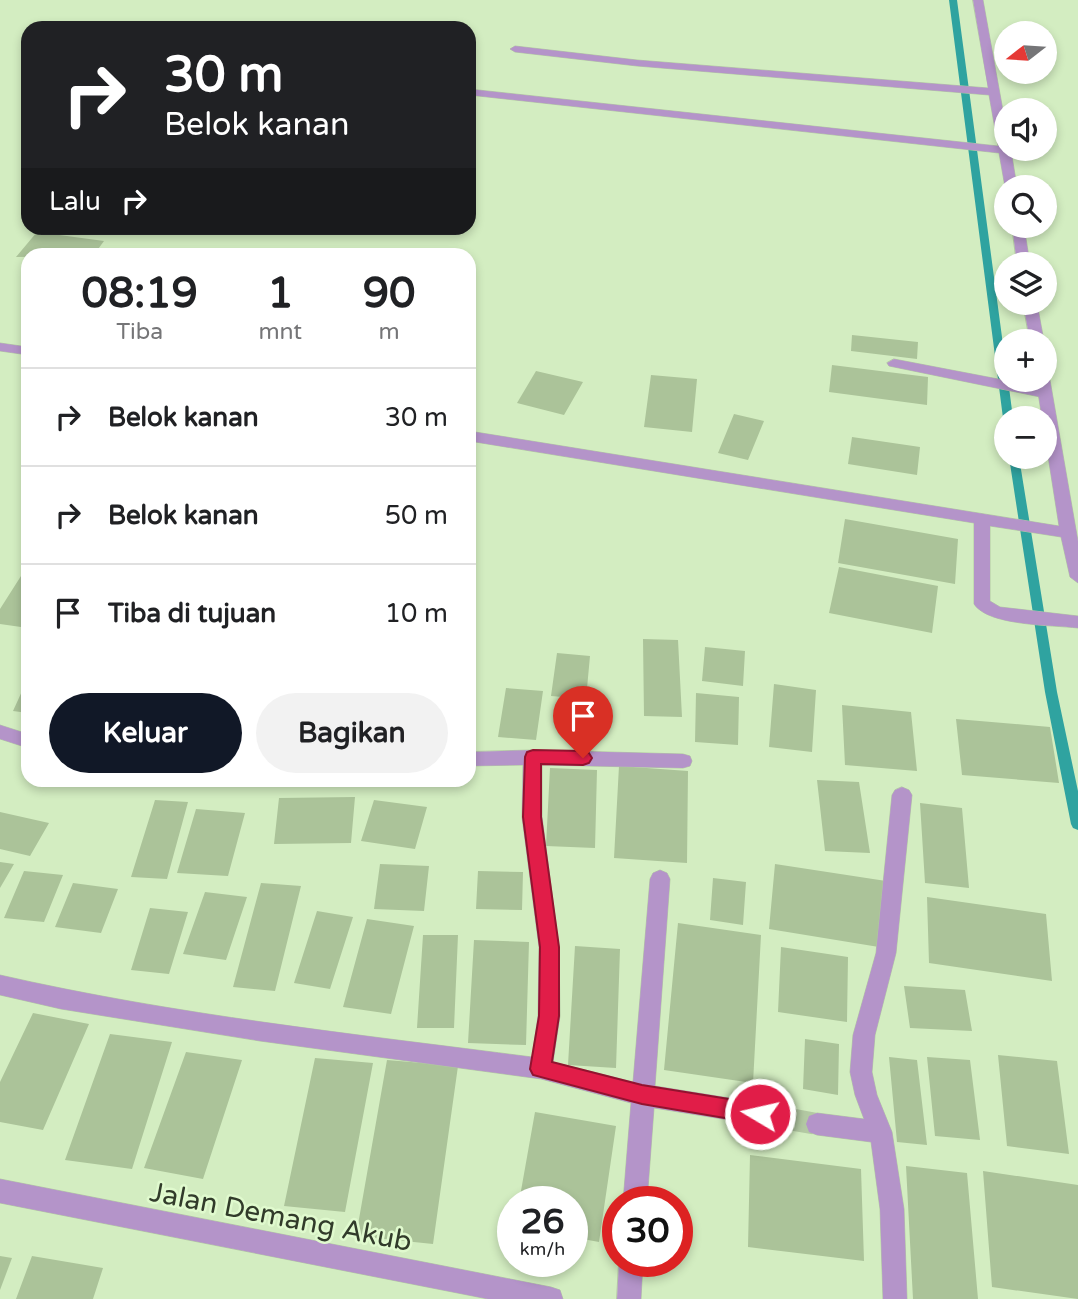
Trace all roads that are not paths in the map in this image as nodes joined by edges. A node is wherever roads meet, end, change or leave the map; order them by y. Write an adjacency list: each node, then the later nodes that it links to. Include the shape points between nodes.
1 (978, 0): 3 (street)
2 (515, 49): 3 (street)
3 (995, 92): 5 (street)
4 (476, 93): 6 (street)
5 (996, 98)
6 (994, 149)
7 (0, 347): 8 (street)
8 (21, 350)
9 (894, 363): 10 (street)
10 (994, 384)
11 (1045, 392): 14 (street)
12 (476, 437): 13 (street)
13 (982, 519): 14 (street); 16 (street, via 982,604 996,613)
14 (1068, 533): 15 (street)
15 (1078, 577)
16 (1078, 622)
17 (0, 732): 18 (street)
18 (21, 739)
19 (533, 757): 20 (street); 21 (street); 25 (street, via 532,817 549,947 549,1016)
20 (476, 759)
21 (683, 761)
22 (902, 795): 29 (street, via 886,953 864,1035 861,1072)
23 (660, 879): 26 (street)
24 (0, 985): 25 (street, via 260,1031)
25 (541, 1069): 26 (street)
26 (642, 1095): 27 (street); 30 (street)
27 (760, 1114)
28 (817, 1124): 29 (street)
29 (881, 1132): 35 (street, via 892,1209)
30 (636, 1186)
31 (0, 1191): 33 (street, Jalan Demang Akub)
32 (630, 1277): 34 (street)
33 (551, 1299)
34 (629, 1299)
35 (895, 1299)

